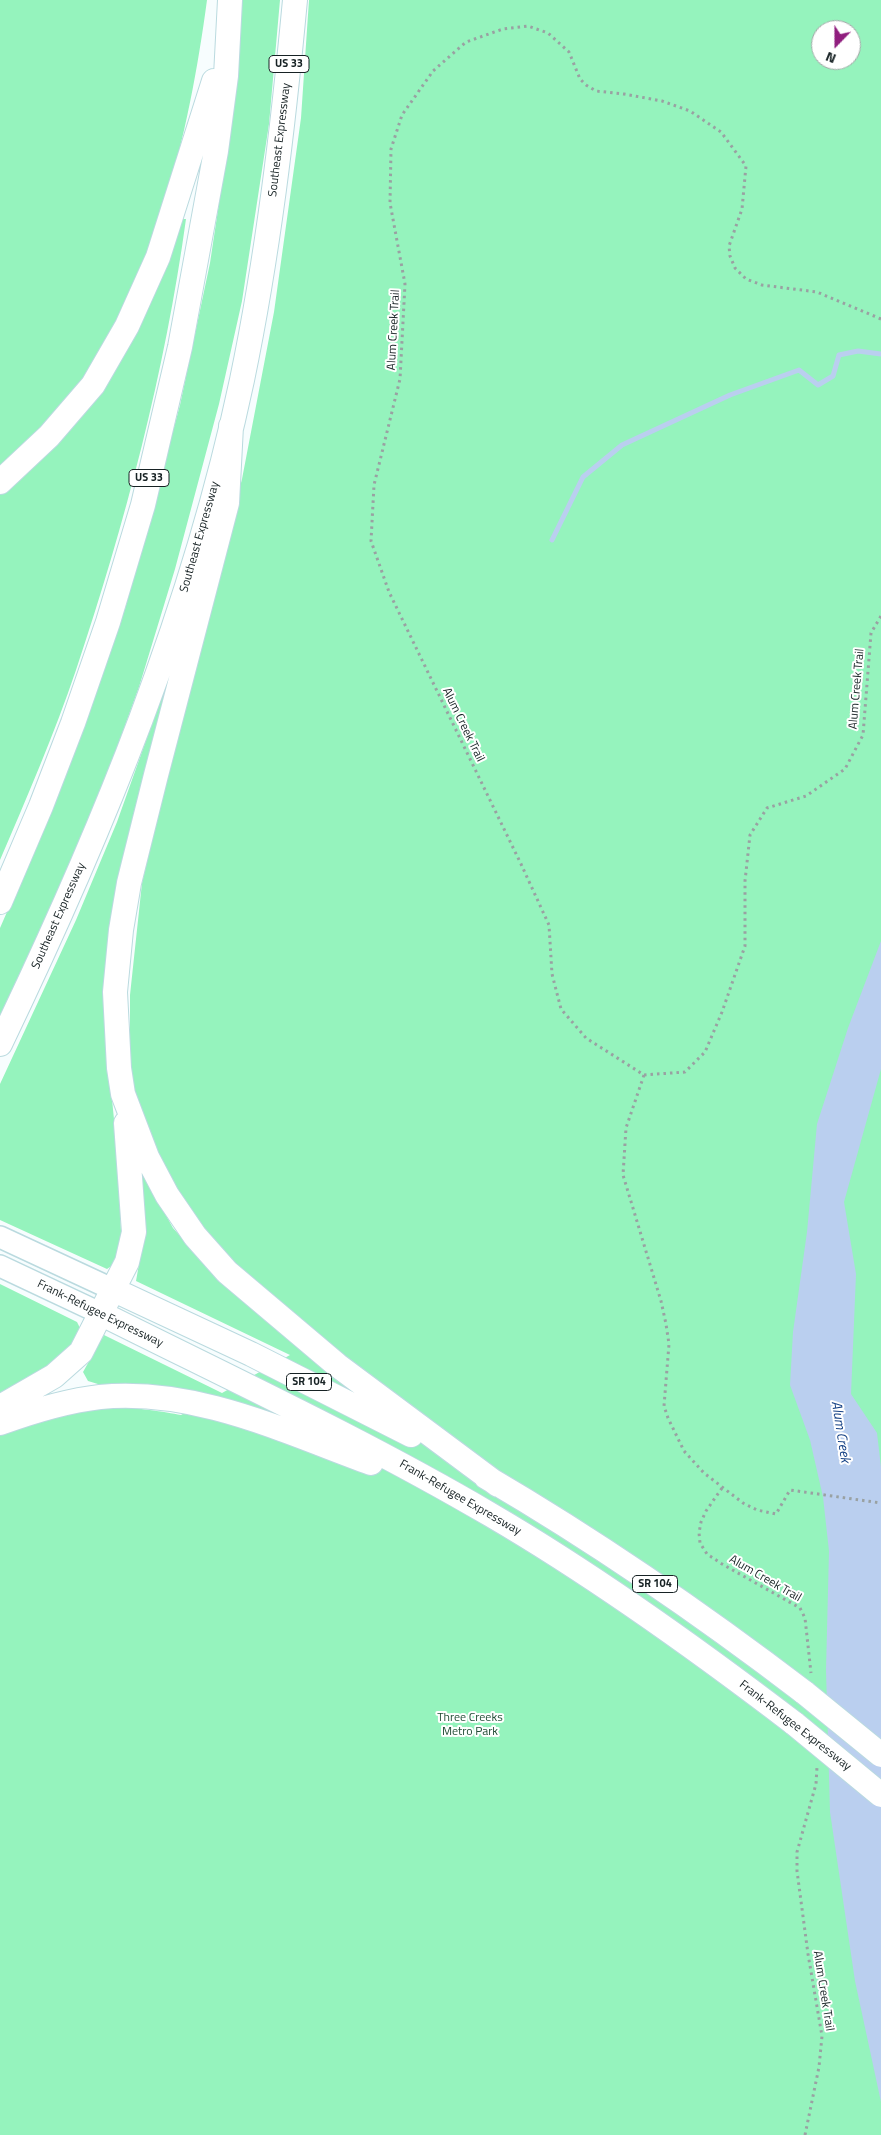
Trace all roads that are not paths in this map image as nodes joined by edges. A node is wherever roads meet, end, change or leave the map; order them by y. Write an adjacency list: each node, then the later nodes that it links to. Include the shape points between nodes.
1 (230, 0): 3 (highway, US 33)
2 (295, 0): 4 (highway, Southeast Expressway / US 33, via 283,128 263,262)
3 (228, 37): 5 (highway, via 158,257 127,326 92,385 49,436); 6 (highway, US 33, via 216,151 193,283 142,505 108,622 73,723)
4 (231, 426): 7 (highway, Southeast Expressway / US 33, via 169,640 123,769); 8 (highway, via 227,503 129,883 121,930 115,992)
5 (0, 482)
6 (0, 902)
7 (0, 1044)
8 (123, 1094): 11 (highway, via 134,1232 130,1254); 15 (highway, via 147,1157 167,1195 195,1236 221,1265 337,1365)
9 (0, 1237): 11 (main road, SR 104)
10 (0, 1266): 12 (main road, Frank-Refugee Expressway / SR 104)
11 (114, 1290): 12 (highway); 15 (highway, SR 104, via 346,1400)
12 (102, 1314): 13 (highway, via 88,1341 71,1362 54,1376); 16 (highway, Frank-Refugee Expressway / SR 104, via 386,1456)
13 (0, 1407)
14 (0, 1423): 16 (highway, via 44,1407 99,1397 156,1397 189,1401 266,1422)
15 (498, 1484): 17 (highway, SR 104, bridge, via 614,1555 733,1638 808,1684)
16 (454, 1494): 18 (highway, Frank-Refugee Expressway / SR 104, bridge, via 599,1582 724,1669)
17 (881, 1755)
18 (881, 1795)

